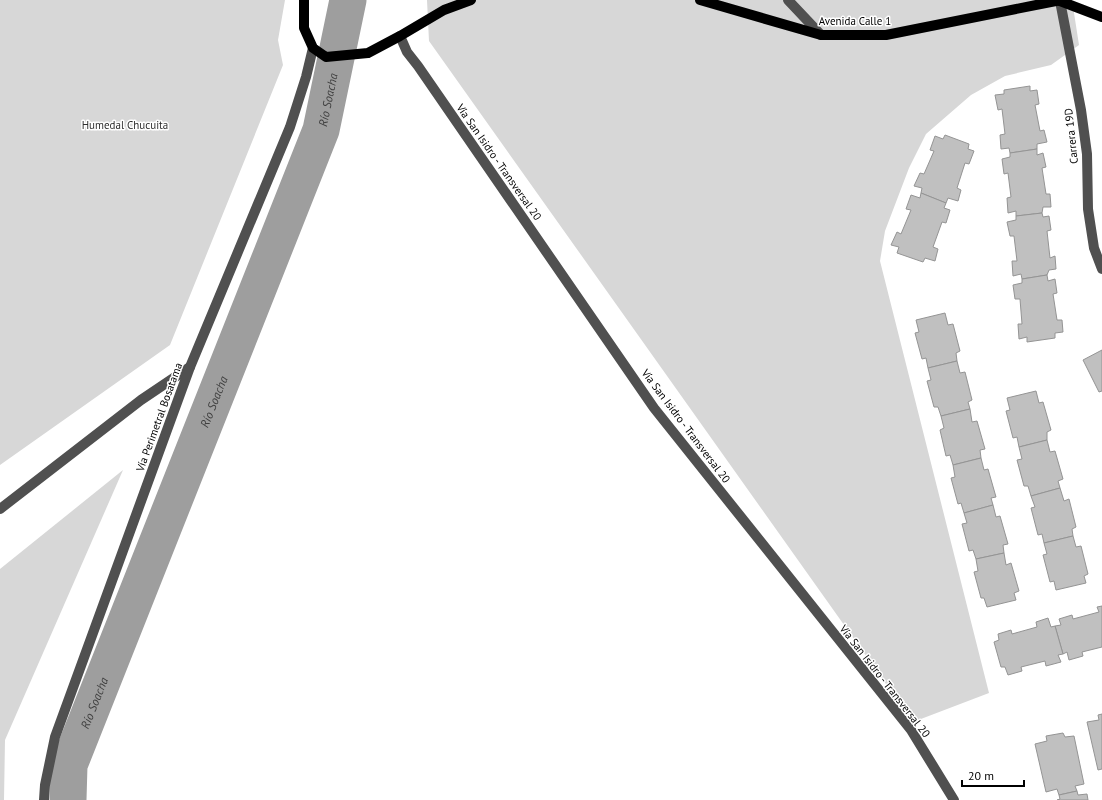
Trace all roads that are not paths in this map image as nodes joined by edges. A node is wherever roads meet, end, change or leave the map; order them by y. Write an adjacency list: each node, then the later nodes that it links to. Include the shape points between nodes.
1 (304, 0): 9 (main road, via 304,28)
2 (471, 0): 8 (main road, via 444,10)
3 (700, 0): 7 (main road, Avenida Calle 1)
4 (788, 0): 7 (street)
5 (1061, 0): 6 (main road); 7 (main road, Avenida Calle 1, via 886,35); 10 (street, Carrera 19D, via 1087,154 1088,209 1094,248)
6 (1102, 17)
7 (821, 35)
8 (400, 36): 9 (main road, via 368,54 326,57); 14 (street, Vía San Isidro - Transversal 20, via 407,52 654,408 911,730)
9 (313, 48): 11 (street, Vía Perimetral Bosatama, via 290,127)
10 (1102, 269)
11 (190, 366): 12 (street, via 141,400); 13 (street, Vía Perimetral Bosatama, via 55,737)
12 (0, 509)
13 (44, 800)
14 (954, 800)

